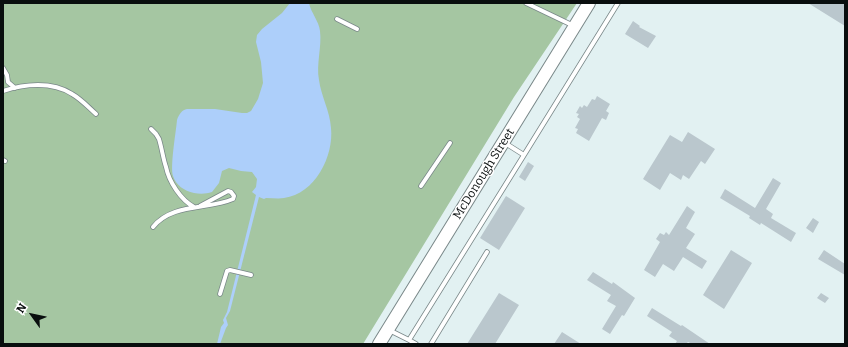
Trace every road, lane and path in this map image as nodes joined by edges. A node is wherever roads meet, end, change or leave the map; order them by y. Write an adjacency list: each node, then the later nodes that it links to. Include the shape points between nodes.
1 (526, 3): 5 (lane)
2 (589, 3): 5 (street, McDonough Street)
3 (618, 3): 15 (lane)
4 (337, 19): 6 (lane)
5 (574, 26): 13 (street, McDonough Street)
6 (356, 29)
7 (3, 68): 8 (lane, via 8,75)
8 (8, 82): 9 (lane); 10 (lane)
9 (15, 88): 10 (lane); 11 (lane, via 32,85 57,88 71,93)
10 (3, 91)
11 (96, 114)
12 (151, 129): 18 (lane, via 159,139 170,180)
13 (503, 142): 15 (lane); 23 (street, McDonough Street)
14 (450, 143): 16 (lane)
15 (524, 155): 24 (lane)
16 (421, 186)
17 (200, 206): 17 (lane, via 224,203 234,196 228,191); 18 (lane)
18 (195, 208): 19 (lane, via 169,215)
19 (153, 227)
20 (487, 252): 27 (lane)
21 (250, 275): 22 (lane, via 228,271)
22 (220, 294)
23 (388, 329): 24 (lane); 25 (street, McDonough Street)
24 (409, 340): 26 (lane)
25 (379, 344)
26 (416, 344)
27 (431, 344)

